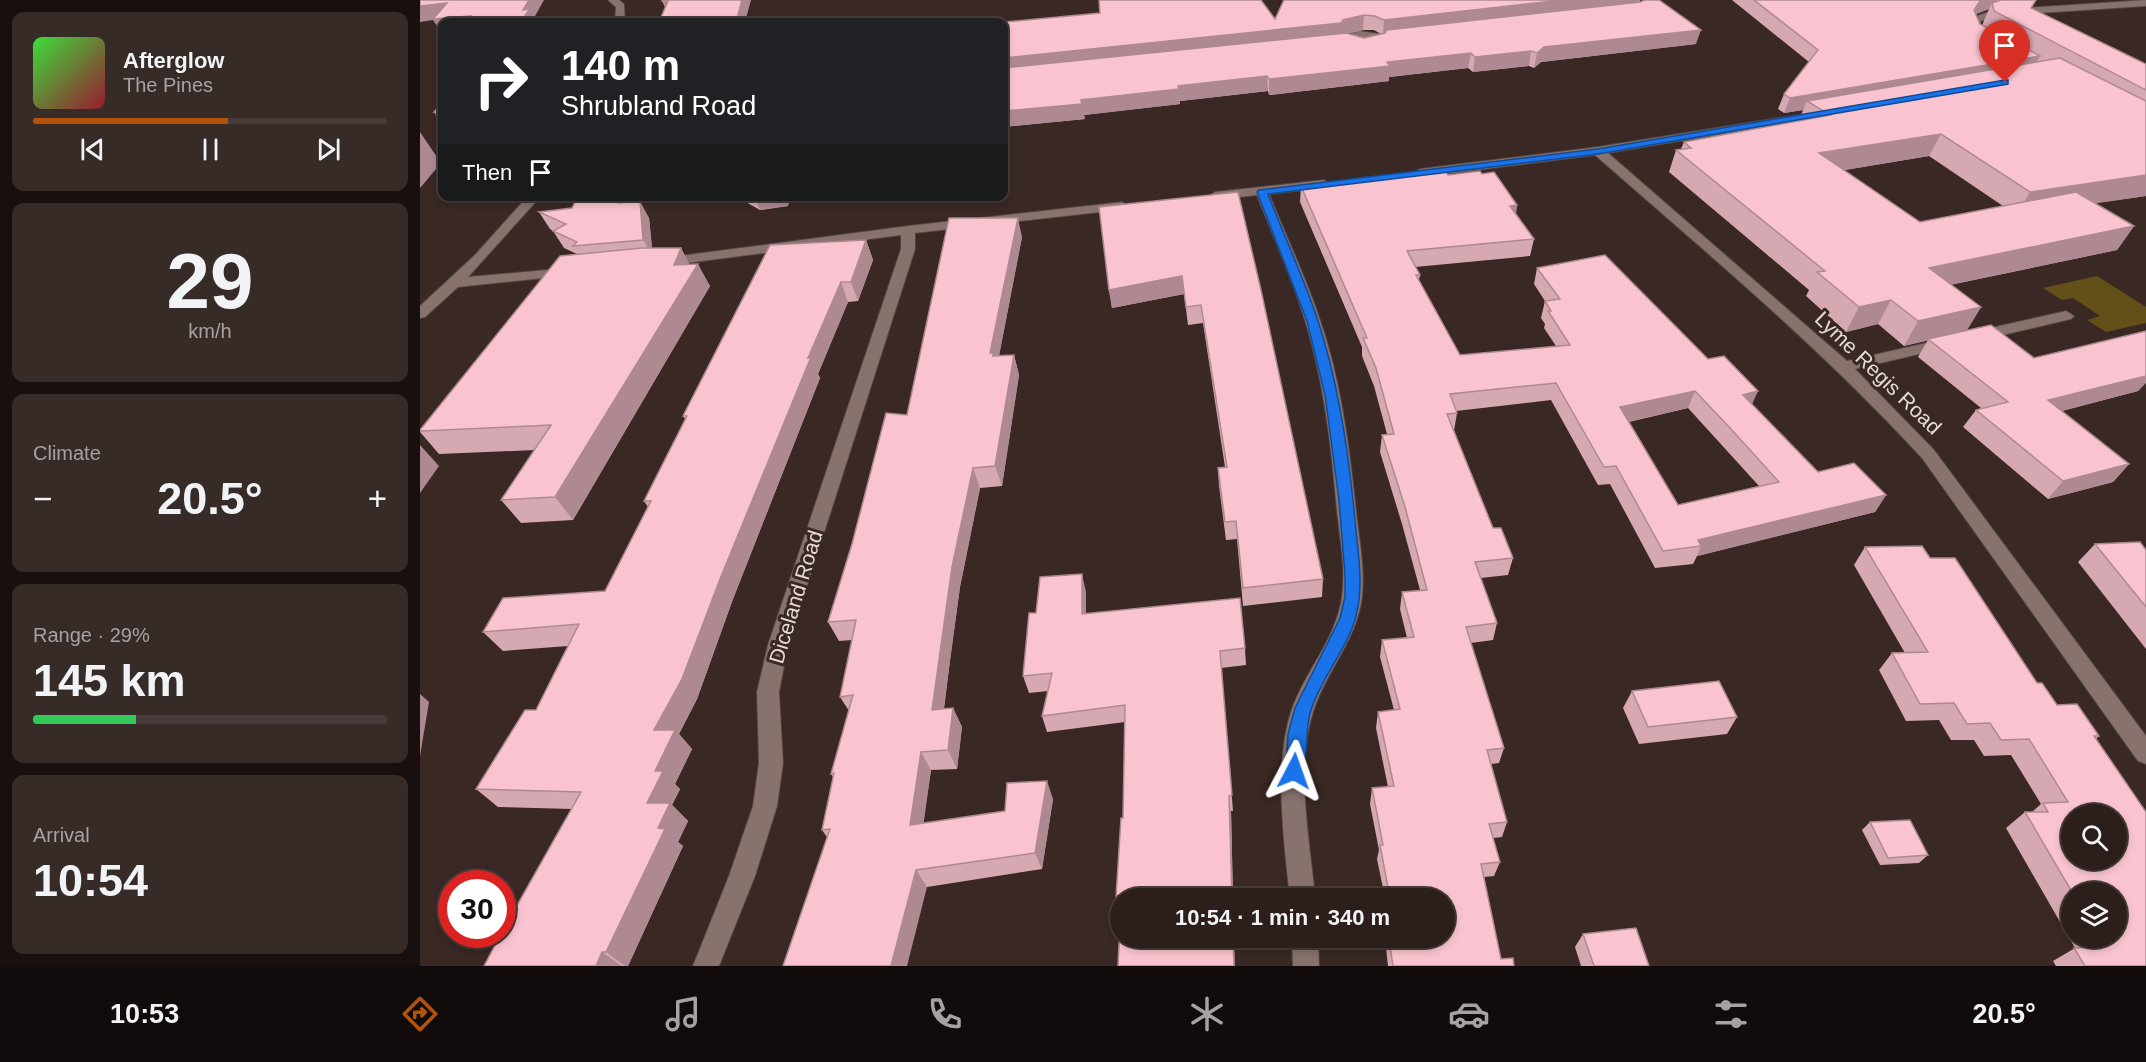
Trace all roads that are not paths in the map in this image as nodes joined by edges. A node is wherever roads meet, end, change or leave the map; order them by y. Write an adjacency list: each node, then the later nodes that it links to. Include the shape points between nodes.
1 (613, 0): 5 (street, via 621,6)
2 (2049, 0): 4 (street)
3 (2146, 3): 4 (street)
4 (2064, 8): 8 (street, via 1994,13 1977,19 1974,25 1978,34)
5 (620, 18)
6 (1392, 38): 7 (street, via 1380,40 1373,47)
7 (1343, 43)
8 (1995, 44)
9 (1840, 111): 10 (street)
10 (1598, 151): 11 (street); 23 (street, Lyme Regis Road)
11 (1401, 175)
12 (1343, 182): 13 (street)
13 (1262, 192): 14 (street); 25 (street, via 1312,321 1331,395 1353,575 1348,618 1303,708 1297,734 1294,771)
14 (1207, 197)
15 (531, 201): 20 (street)
16 (1140, 204): 17 (street)
17 (908, 230): 18 (street); 27 (street, Diceland Road, via 908,249 778,645 768,692 771,764 765,806)
18 (645, 264)
19 (586, 270): 20 (street)
20 (456, 283): 21 (street)
21 (420, 314)
22 (2066, 316): 23 (street)
23 (1844, 367): 24 (street, Lyme Regis Road, via 1928,454)
24 (2146, 754)
25 (1301, 888)
26 (1305, 948): 28 (street)
27 (706, 966)
28 (1306, 966)

